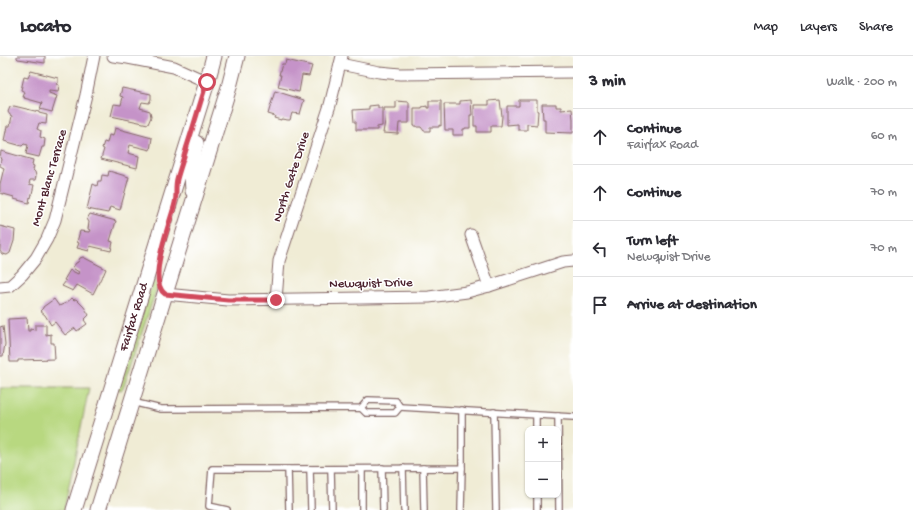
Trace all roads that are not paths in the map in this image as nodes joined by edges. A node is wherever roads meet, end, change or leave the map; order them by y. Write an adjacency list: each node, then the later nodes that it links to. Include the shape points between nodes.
1 (94, 56): 13 (street, Mont Blanc Terrace, via 55,220 47,240 22,275 10,286)
2 (113, 56): 7 (street, via 174,68)
3 (214, 56): 7 (main road, Fairfax Road)
4 (237, 56): 9 (main road, Fairfax Road)
5 (341, 60): 6 (street, via 379,72 400,74); 15 (street, North Gate Drive, via 330,105 279,261)
6 (573, 72)
7 (207, 82): 8 (main road, Fairfax Road); 9 (main road, via 212,88 194,148)
8 (176, 180): 14 (main road, via 176,201 158,263 158,276); 16 (main road, Fairfax Road)
9 (193, 204): 14 (main road, Fairfax Road)
10 (471, 235): 12 (street)
11 (573, 261): 12 (street, Newquist Drive, via 562,262)
12 (488, 286): 15 (street, Newquist Drive, via 467,292 429,297)
13 (0, 287)
14 (165, 294): 15 (street, Newquist Drive, via 228,300); 17 (main road, Fairfax Road)
15 (276, 300)
16 (131, 327): 17 (main road, via 133,339 121,378); 35 (main road, Fairfax Road)
17 (132, 402): 19 (lane, via 161,409); 36 (main road, Fairfax Road)
18 (400, 407): 19 (lane, via 395,413 366,413); 19 (lane, via 396,401 368,400); 20 (lane)
19 (361, 408)
20 (462, 410): 21 (lane); 29 (lane)
21 (494, 412): 22 (lane); 46 (lane)
22 (536, 415): 23 (lane); 25 (lane)
23 (558, 416): 24 (lane); 48 (lane)
24 (573, 417)
25 (536, 426)
26 (382, 468): 27 (lane); 33 (lane); 42 (lane)
27 (403, 468): 28 (lane); 43 (lane)
28 (423, 468): 29 (lane); 44 (lane)
29 (462, 468): 45 (lane)
30 (288, 469): 31 (lane); 37 (lane, via 212,469 209,506); 38 (lane)
31 (310, 469): 32 (lane); 39 (lane)
32 (332, 469): 33 (lane); 40 (lane)
33 (362, 469): 41 (lane)
34 (537, 498): 47 (lane)
35 (74, 510)
36 (98, 510)
37 (227, 510)
38 (289, 510)
39 (311, 510)
40 (332, 510)
41 (362, 510)
42 (382, 510)
43 (404, 510)
44 (424, 510)
45 (461, 510)
46 (496, 510)
47 (537, 510)
48 (559, 510)

